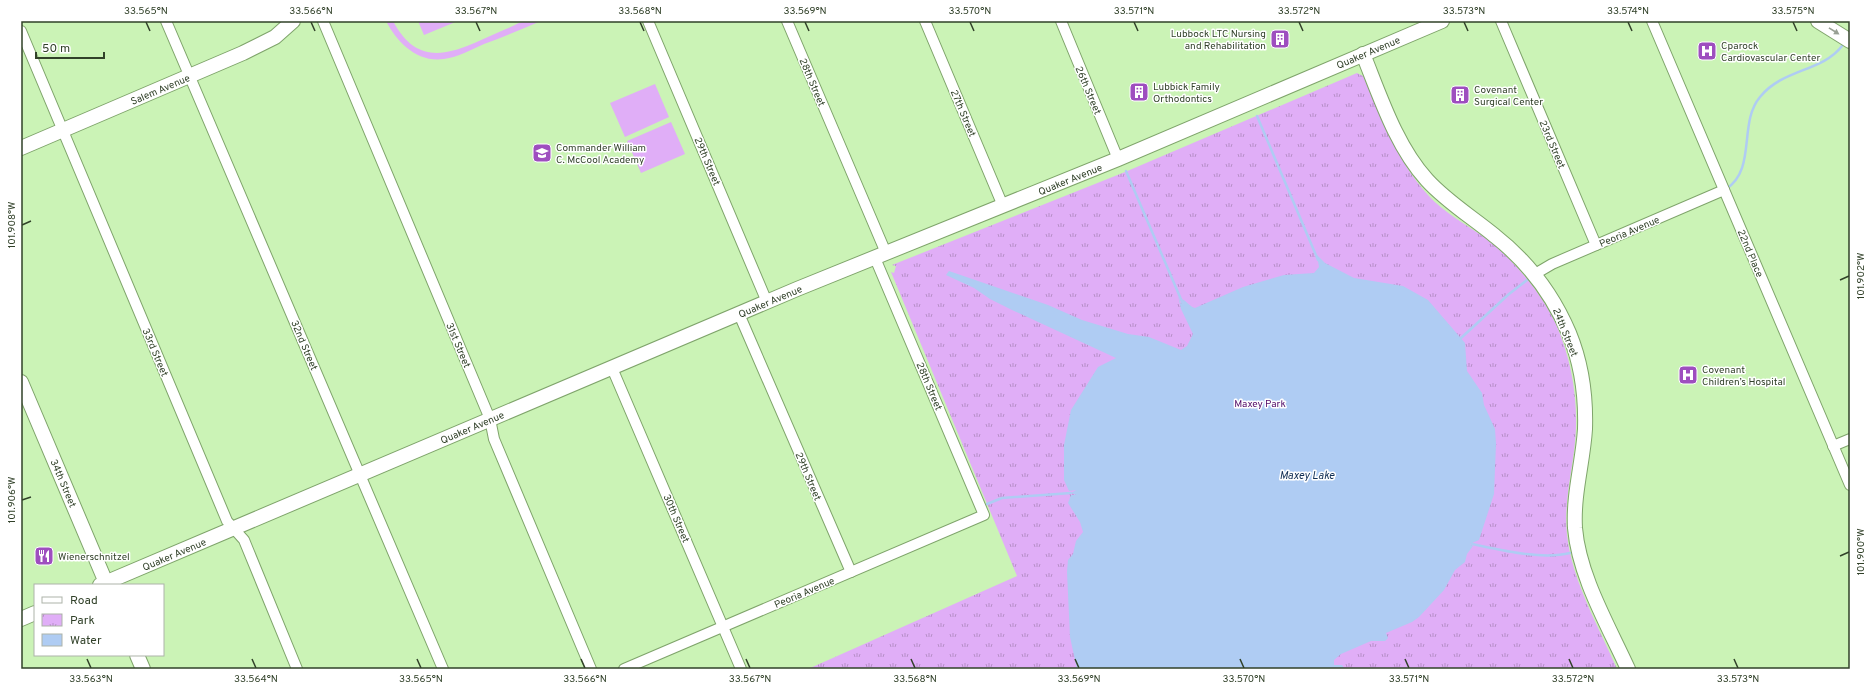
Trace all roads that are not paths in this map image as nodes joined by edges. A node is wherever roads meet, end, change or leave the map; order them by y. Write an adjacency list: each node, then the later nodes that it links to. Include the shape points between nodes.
1 (166, 21): 15 (street, 32nd Street)
2 (293, 21): 15 (main road, Salem Avenue, via 275,37)
3 (323, 21): 28 (street, 31st Street)
4 (648, 21): 24 (street, 29th Street)
5 (787, 21): 22 (street, 28th Street)
6 (925, 21): 20 (street, 27th Street)
7 (1061, 21): 18 (street, 26th Street)
8 (1442, 21): 14 (main road, Quaker Avenue)
9 (1501, 21): 21 (street, 23rd Street)
10 (1652, 21): 19 (street, 22nd Place)
11 (1818, 21): 13 (main road, one-way to 13)
12 (21, 31): 16 (street, 33rd Street)
13 (1850, 41)
14 (1363, 54): 18 (main road, Quaker Avenue); 23 (main road, 24th Street, via 1390,118 1414,164 1441,194 1495,236)
15 (189, 76): 16 (main road, Salem Avenue); 31 (street, 32nd Street)
16 (63, 130): 17 (main road, Salem Avenue); 34 (street, 33rd Street, via 228,521)
17 (21, 148)
18 (1118, 159): 20 (main road, Quaker Avenue)
19 (1724, 190): 21 (street, Peoria Avenue); 30 (street, 22nd Place)
20 (1003, 206): 22 (main road, Quaker Avenue)
21 (1596, 245): 23 (street, Peoria Avenue)
22 (880, 255): 24 (main road, Quaker Avenue); 33 (street, 28th Street)
23 (1535, 274): 47 (main road, 24th Street, via 1558,310 1577,358 1583,393 1584,429 1575,508 1577,543 1589,582)
24 (768, 302): 25 (main road, Quaker Avenue)
25 (739, 314): 26 (main road, Quaker Avenue); 35 (street, 29th Street)
26 (612, 368): 28 (main road, Quaker Avenue); 39 (street, 30th Street)
27 (21, 382): 36 (main road, 34th Street)
28 (490, 419): 31 (main road, Quaker Avenue); 44 (street, 31st Street, via 494,440)
29 (1850, 439): 30 (street)
30 (1834, 446): 32 (street, 22nd Place)
31 (360, 475): 34 (main road, Quaker Avenue); 43 (street, 32nd Street)
32 (1850, 485)
33 (984, 515): 35 (street, Peoria Avenue)
34 (234, 529): 36 (main road, Quaker Avenue); 42 (street, 33rd Street, via 244,540)
35 (851, 572): 39 (street, Peoria Avenue)
36 (104, 584)
37 (34, 613): 38 (main road)
38 (21, 619)
39 (723, 627): 45 (street, Peoria Avenue); 46 (street, 30th Street)
40 (137, 656): 41 (main road)
41 (143, 669)
42 (297, 669)
43 (443, 669)
44 (591, 669)
45 (624, 669)
46 (741, 669)
47 (1628, 669)

